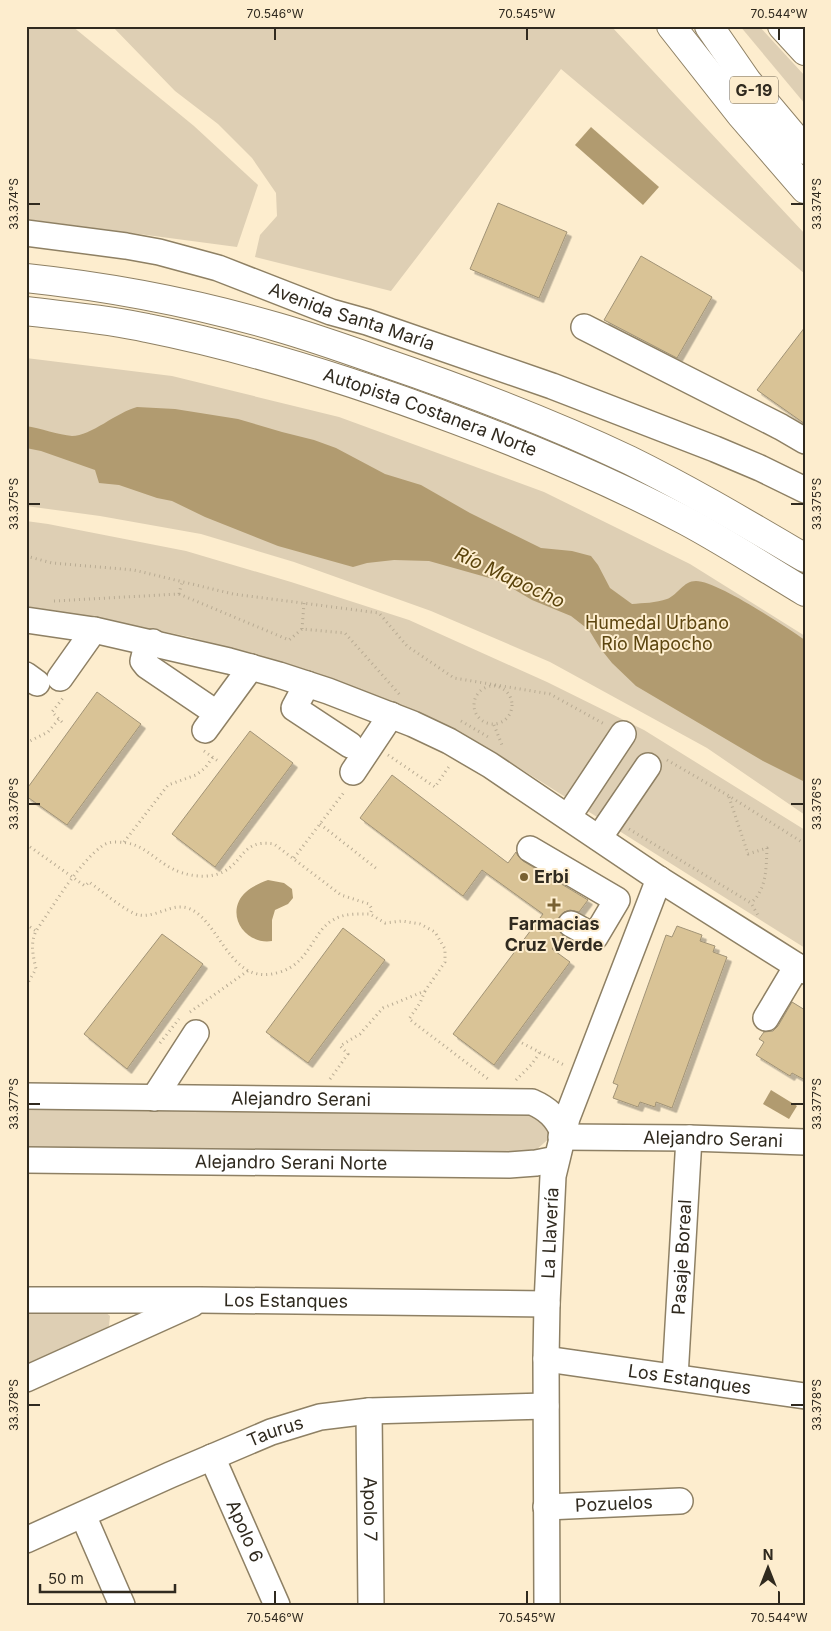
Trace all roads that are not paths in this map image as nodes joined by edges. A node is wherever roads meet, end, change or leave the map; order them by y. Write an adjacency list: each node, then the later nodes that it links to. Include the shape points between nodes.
1 (651, 26): 8 (main road)
2 (671, 26): 8 (main road, G-19)
3 (709, 26): 7 (main road, G-19)
4 (722, 26): 7 (main road)
5 (782, 26): 6 (main road)
6 (805, 52)
7 (729, 56): 9 (main road, G-19, via 766,106)
8 (714, 79): 10 (main road, G-19)
9 (805, 150)
10 (805, 189)
11 (26, 233): 15 (street, Avenida Santa María, via 126,246 218,268 331,312 552,386)
12 (26, 278): 19 (main road, Autopista Costanera Norte, via 108,288 218,311 399,367 519,412 629,461 728,512)
13 (26, 311): 20 (main road, Autopista Costanera Norte, via 145,327 217,344 289,363 426,408 562,462 655,506 737,550)
14 (584, 327): 16 (street)
15 (669, 432): 17 (street, Avenida Santa María, via 760,468); 18 (street, Avenida Santa María)
16 (805, 441)
17 (805, 490)
18 (805, 504)
19 (805, 558)
20 (805, 592)
21 (26, 620): 22 (street)
22 (94, 630): 23 (street); 25 (street)
23 (153, 642): 24 (street); 24 (street, via 143,661 205,718)
24 (251, 667): 26 (street)
25 (41, 679)
26 (307, 684): 27 (street); 29 (street, via 294,708)
27 (396, 705): 31 (street); 32 (street)
28 (623, 734): 32 (street)
29 (350, 745)
30 (656, 762): 33 (street)
31 (351, 779)
32 (568, 817): 33 (street)
33 (599, 838): 35 (street)
34 (530, 850): 36 (street, via 617,900)
35 (659, 879): 38 (street, La Llavería); 39 (street)
36 (607, 916): 37 (street, via 595,937); 38 (street)
37 (572, 924)
38 (638, 934): 42 (street, La Llavería)
39 (801, 969): 40 (street)
40 (766, 1018)
41 (196, 1033): 44 (street)
42 (582, 1079): 45 (street, Alejandro Serani, via 559,1098); 48 (street, La Llavería)
43 (26, 1096): 44 (street, Alejandro Serani)
44 (154, 1098): 45 (street, Alejandro Serani)
45 (532, 1102): 48 (street, via 543,1106 558,1121)
46 (689, 1138): 47 (street, Alejandro Serani); 48 (street, Alejandro Serani); 56 (street, Pasaje Boreal)
47 (805, 1142)
48 (560, 1143): 49 (street, Alejandro Serani Norte, via 536,1163 509,1165); 53 (street, La Llavería, via 551,1201)
49 (26, 1160)
50 (26, 1300): 51 (street, Los Estanques)
51 (114, 1300): 52 (street, Los Estanques); 54 (street, via 121,1310 123,1322)
52 (200, 1300): 53 (street, Los Estanques); 54 (street)
53 (546, 1304): 55 (street, La Llavería)
54 (115, 1340): 57 (street)
55 (546, 1359): 56 (street, Los Estanques); 59 (street, La Llavería)
56 (675, 1377): 58 (street, Los Estanques)
57 (26, 1379)
58 (805, 1396)
59 (546, 1406): 60 (street, Taurus); 63 (street, La Llavería)
60 (369, 1411): 61 (street, Taurus, via 296,1423); 68 (street, Apolo 7)
61 (212, 1457): 64 (street, Taurus); 67 (street, Apolo 6)
62 (680, 1501): 63 (street, Pozuelos)
63 (546, 1507): 69 (street, La Llavería)
64 (83, 1515): 65 (street, Taurus); 66 (street)
65 (26, 1540)
66 (122, 1605)
67 (277, 1605)
68 (371, 1605)
69 (547, 1605)

